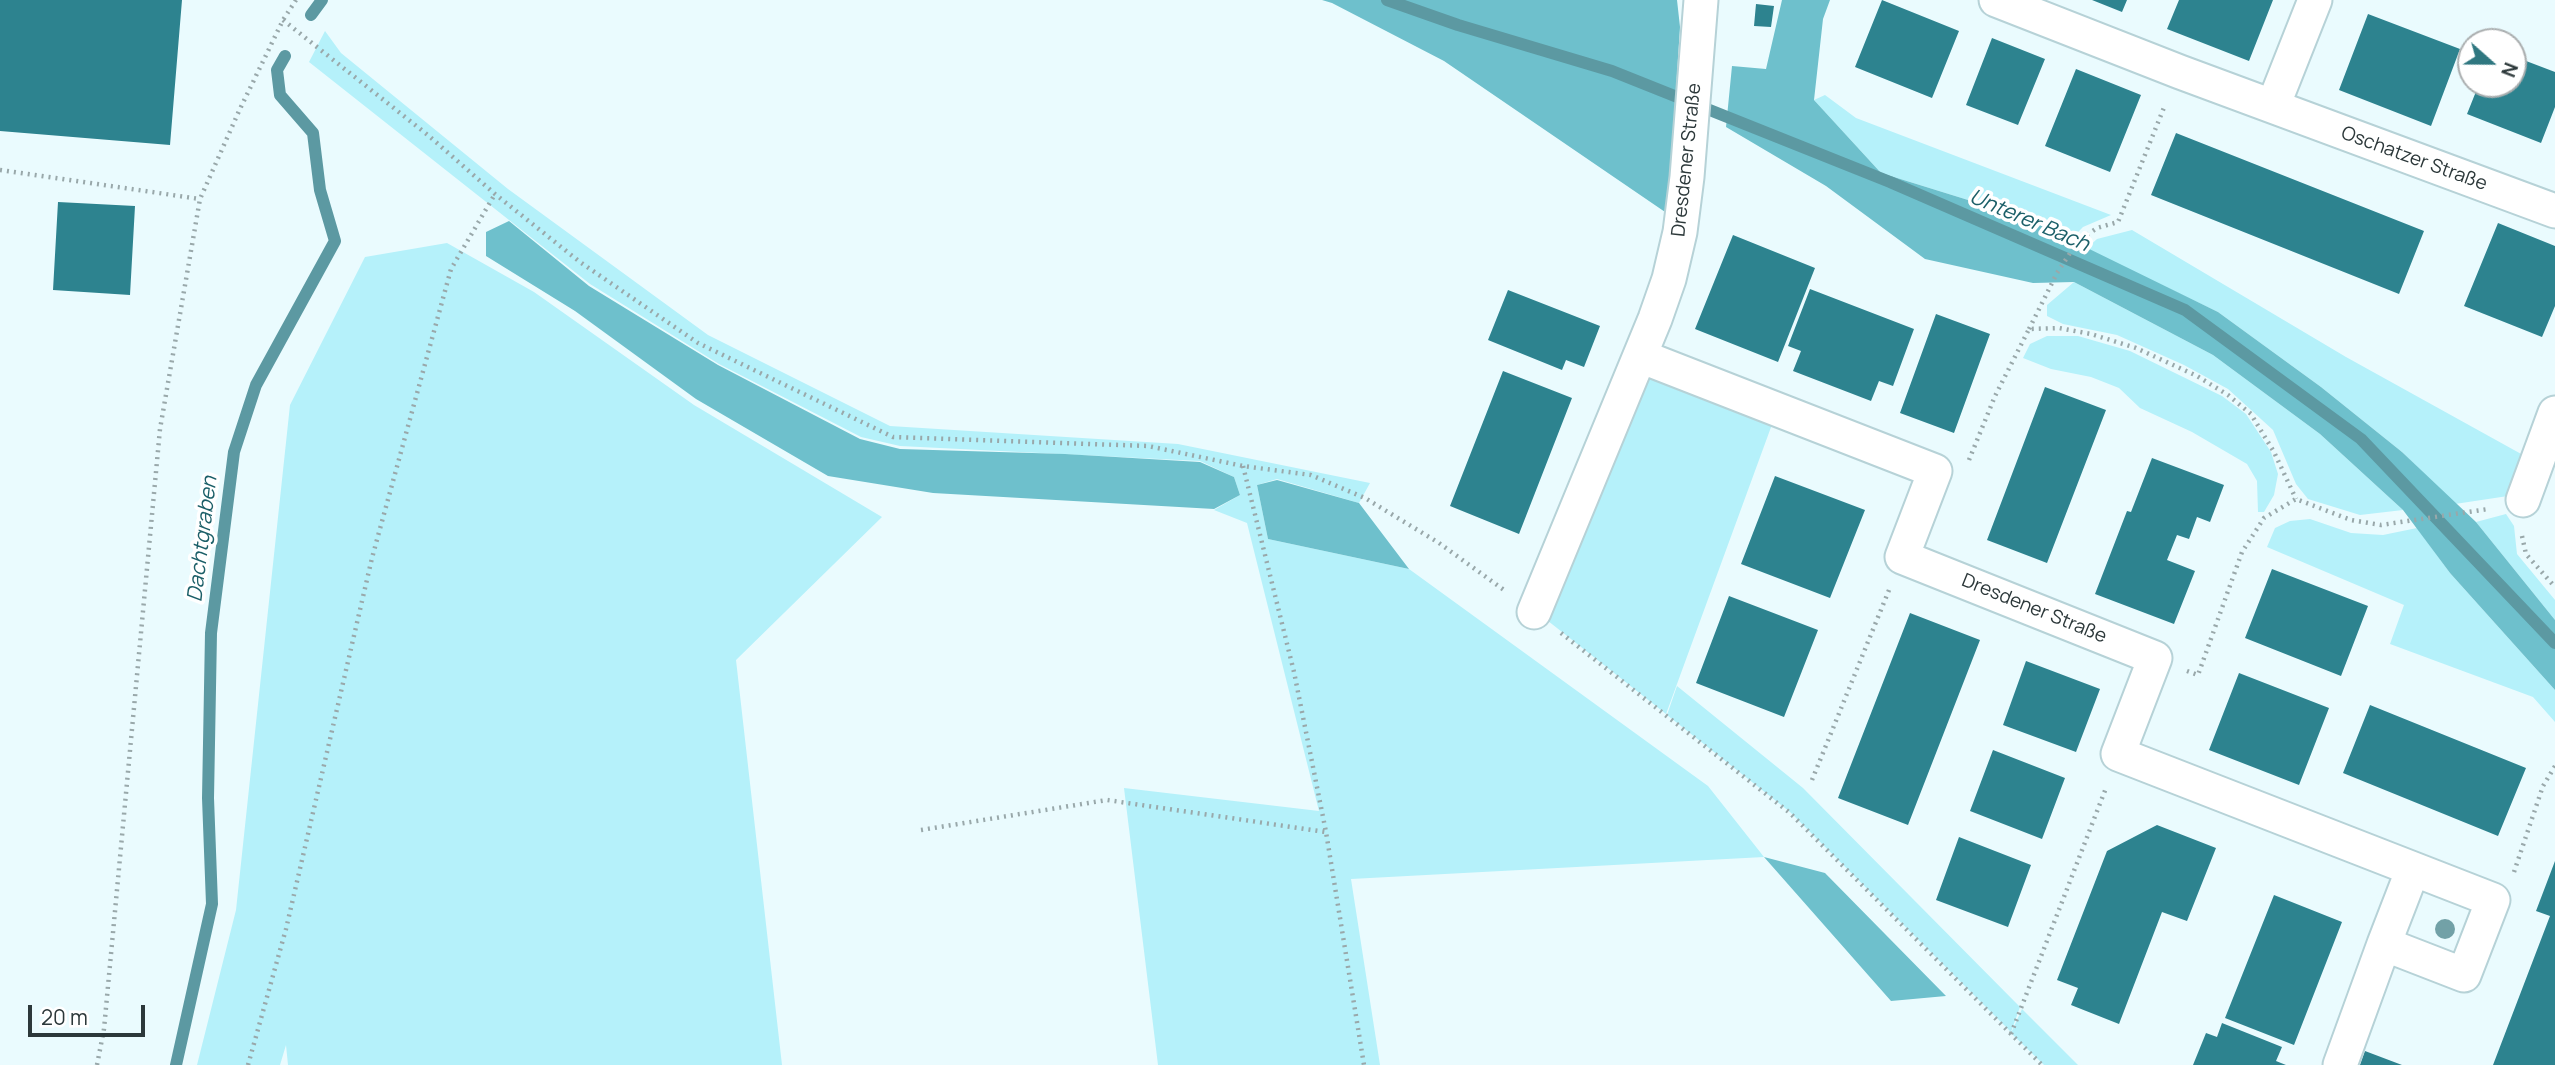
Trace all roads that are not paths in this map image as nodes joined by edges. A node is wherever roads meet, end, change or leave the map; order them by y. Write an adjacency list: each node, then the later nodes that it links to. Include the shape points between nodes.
1 (1701, 0): 6 (street, Dresdener Straße, via 1680,232 1669,279)
2 (1996, 0): 4 (street, Oschatzer Straße)
3 (2315, 0): 4 (street)
4 (2273, 106): 5 (street, Oschatzer Straße)
5 (2555, 211)
6 (1640, 356): 9 (street, Dresdener Straße); 10 (street, Dresdener Straße, via 1935,471 1902,557 2155,658 2118,754)
7 (2555, 413): 8 (street)
8 (2523, 500)
9 (1534, 612)
10 (2413, 869): 11 (street); 11 (street, via 2493,900 2464,975)
11 (2385, 944): 12 (street)
12 (2340, 1065)

